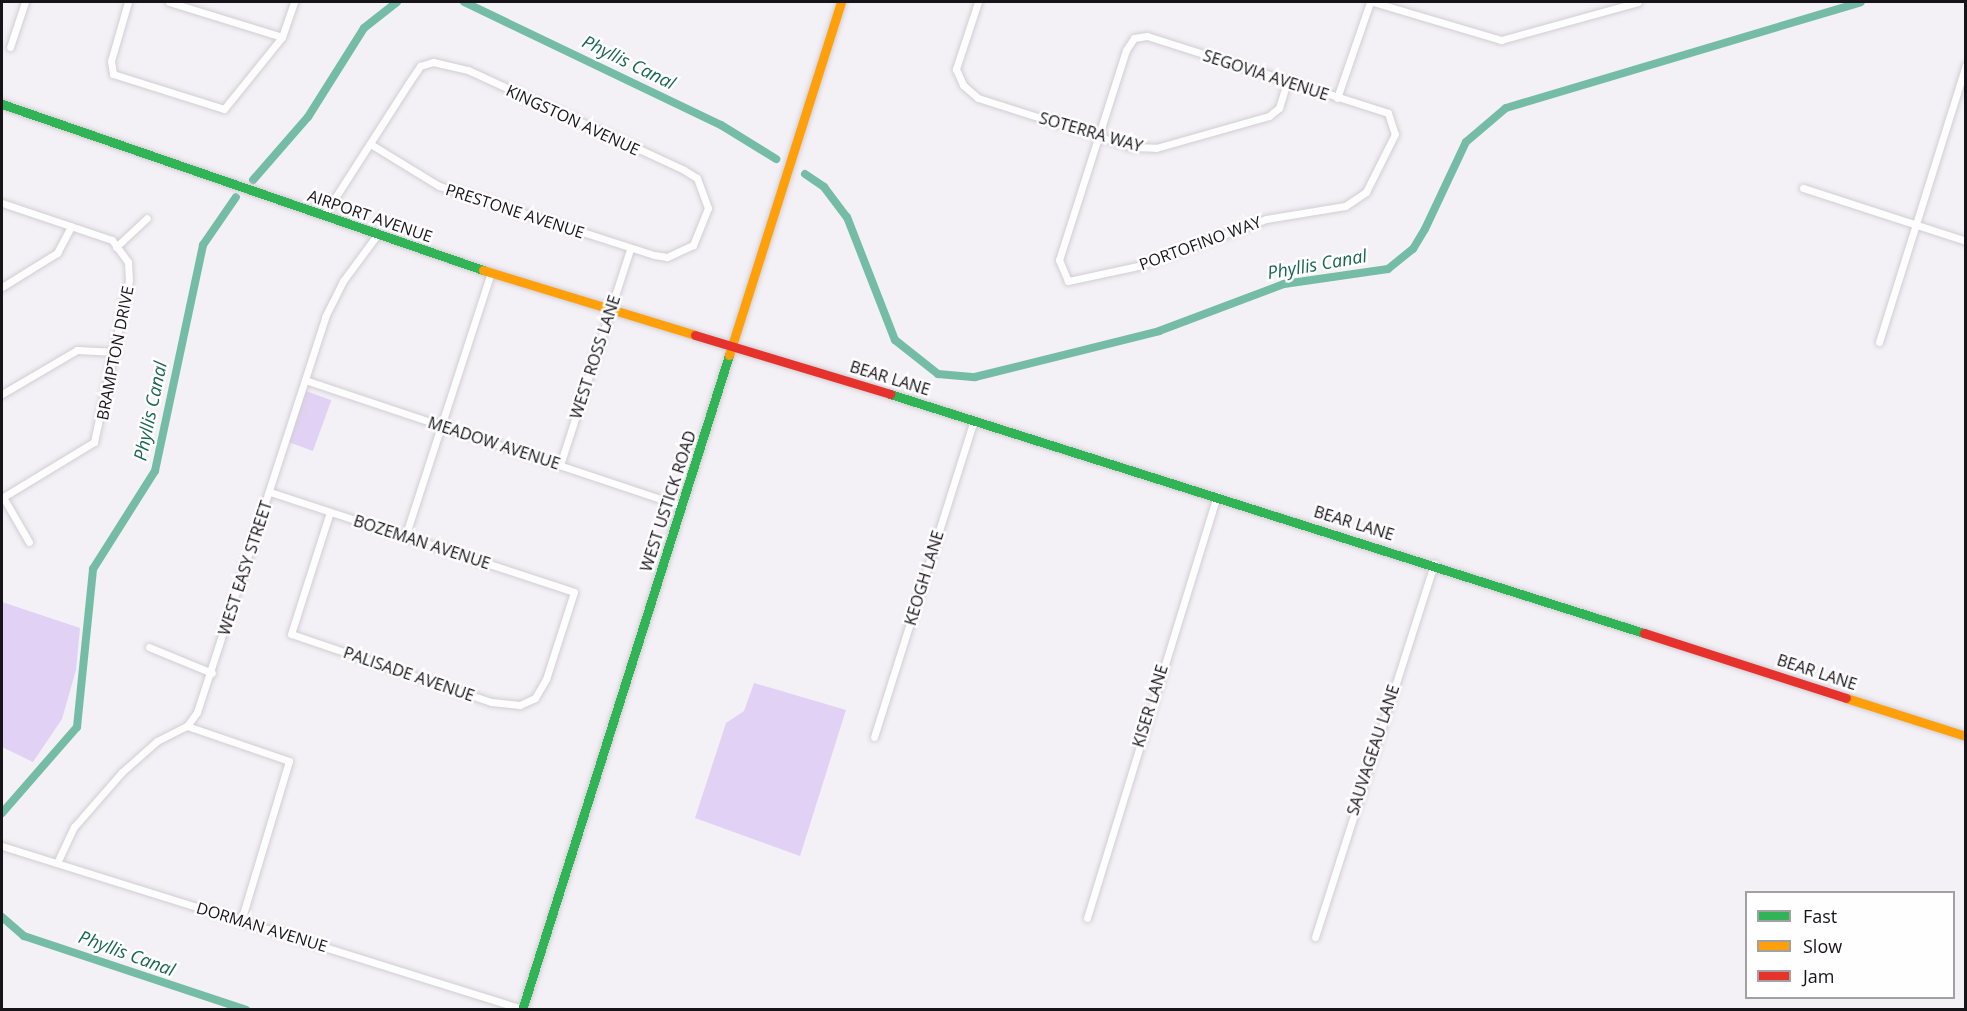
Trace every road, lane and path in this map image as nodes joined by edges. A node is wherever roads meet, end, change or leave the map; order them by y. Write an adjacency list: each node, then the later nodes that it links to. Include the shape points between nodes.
1 (24, 2): 10 (street)
2 (128, 2): 9 (street, via 111,61 113,74 224,109)
3 (169, 2): 9 (street)
4 (294, 2): 9 (street)
5 (841, 2): 33 (street, WEST USTICK ROAD)
6 (978, 2): 16 (street, SOTERRA WAY, via 956,69 963,85 978,98)
7 (1372, 2): 8 (street, via 1501,40); 13 (street)
8 (1638, 2)
9 (282, 37)
10 (10, 47)
11 (1965, 65): 22 (street)
12 (1287, 82): 13 (street, SEGOVIA AVENUE); 16 (street, SOTERRA WAY, via 1279,108 1269,116 1156,148); 16 (street, SEGOVIA AVENUE, via 1147,36 1134,38)
13 (1337, 98): 15 (street, SEGOVIA AVENUE, via 1388,113)
14 (2, 104): 20 (street, AIRPORT AVENUE)
15 (1394, 121): 16 (street, PORTOFINO WAY, via 1395,134 1356,202 1266,219 1077,283 1062,276 1059,260)
16 (1099, 137)
17 (372, 145): 20 (street); 27 (street, PRESTONE AVENUE, via 439,186); 28 (street, KINGSTON AVENUE, via 420,66 433,62 468,70 684,170 705,191 708,208 693,245)
18 (1803, 188): 22 (street)
19 (2, 203): 23 (street)
20 (324, 215): 24 (street, AIRPORT AVENUE)
21 (147, 218): 26 (street)
22 (1914, 226): 25 (street); 32 (street)
23 (71, 227): 26 (street); 30 (street, via 57,253)
24 (377, 235): 29 (street, AIRPORT AVENUE); 35 (street, WEST EASY STREET, via 343,281)
25 (1965, 242)
26 (117, 247): 34 (street, BRAMPTON DRIVE, via 128,262)
27 (630, 249): 28 (street, PRESTONE AVENUE); 31 (street, WEST ROSS LANE)
28 (667, 256)
29 (491, 273): 31 (street, AIRPORT AVENUE); 38 (street)
30 (2, 287)
31 (610, 310): 33 (street, AIRPORT AVENUE); 39 (street, WEST ROSS LANE)
32 (1879, 342)
33 (732, 346): 37 (street, BEAR LANE); 43 (street, WEST USTICK ROAD)
34 (117, 352): 36 (street, via 77,350); 42 (street, BRAMPTON DRIVE, via 94,442)
35 (305, 380): 38 (street, MEADOW AVENUE); 40 (street, WEST EASY STREET)
36 (2, 394)
37 (974, 418): 41 (street, BEAR LANE); 53 (street, KEOGH LANE)
38 (441, 426): 39 (street, MEADOW AVENUE); 45 (street)
39 (560, 465): 43 (street, MEADOW AVENUE)
40 (270, 492): 44 (street, BOZEMAN AVENUE); 49 (street, WEST EASY STREET)
41 (1217, 496): 47 (street, BEAR LANE); 56 (street, KISER LANE)
42 (2, 498): 46 (street)
43 (682, 506): 59 (street, WEST USTICK ROAD)
44 (330, 512): 45 (street, BOZEMAN AVENUE); 50 (street, PALISADE AVENUE, via 291,634 491,702)
45 (405, 537): 50 (street, BOZEMAN AVENUE, via 573,592 546,679)
46 (29, 542)
47 (1434, 564): 52 (street, BEAR LANE); 58 (street, SAUVAGEAU LANE)
48 (149, 647): 49 (street)
49 (212, 673): 51 (street, WEST EASY STREET)
50 (528, 702)
51 (187, 726): 55 (street, via 158,741 123,772 74,827); 57 (street, via 290,761)
52 (1965, 736)
53 (874, 737)
54 (2, 846): 55 (street, DORMAN AVENUE)
55 (57, 863): 57 (street, DORMAN AVENUE)
56 (1087, 918)
57 (241, 921): 59 (street, DORMAN AVENUE)
58 (1315, 937)
59 (522, 1009)

